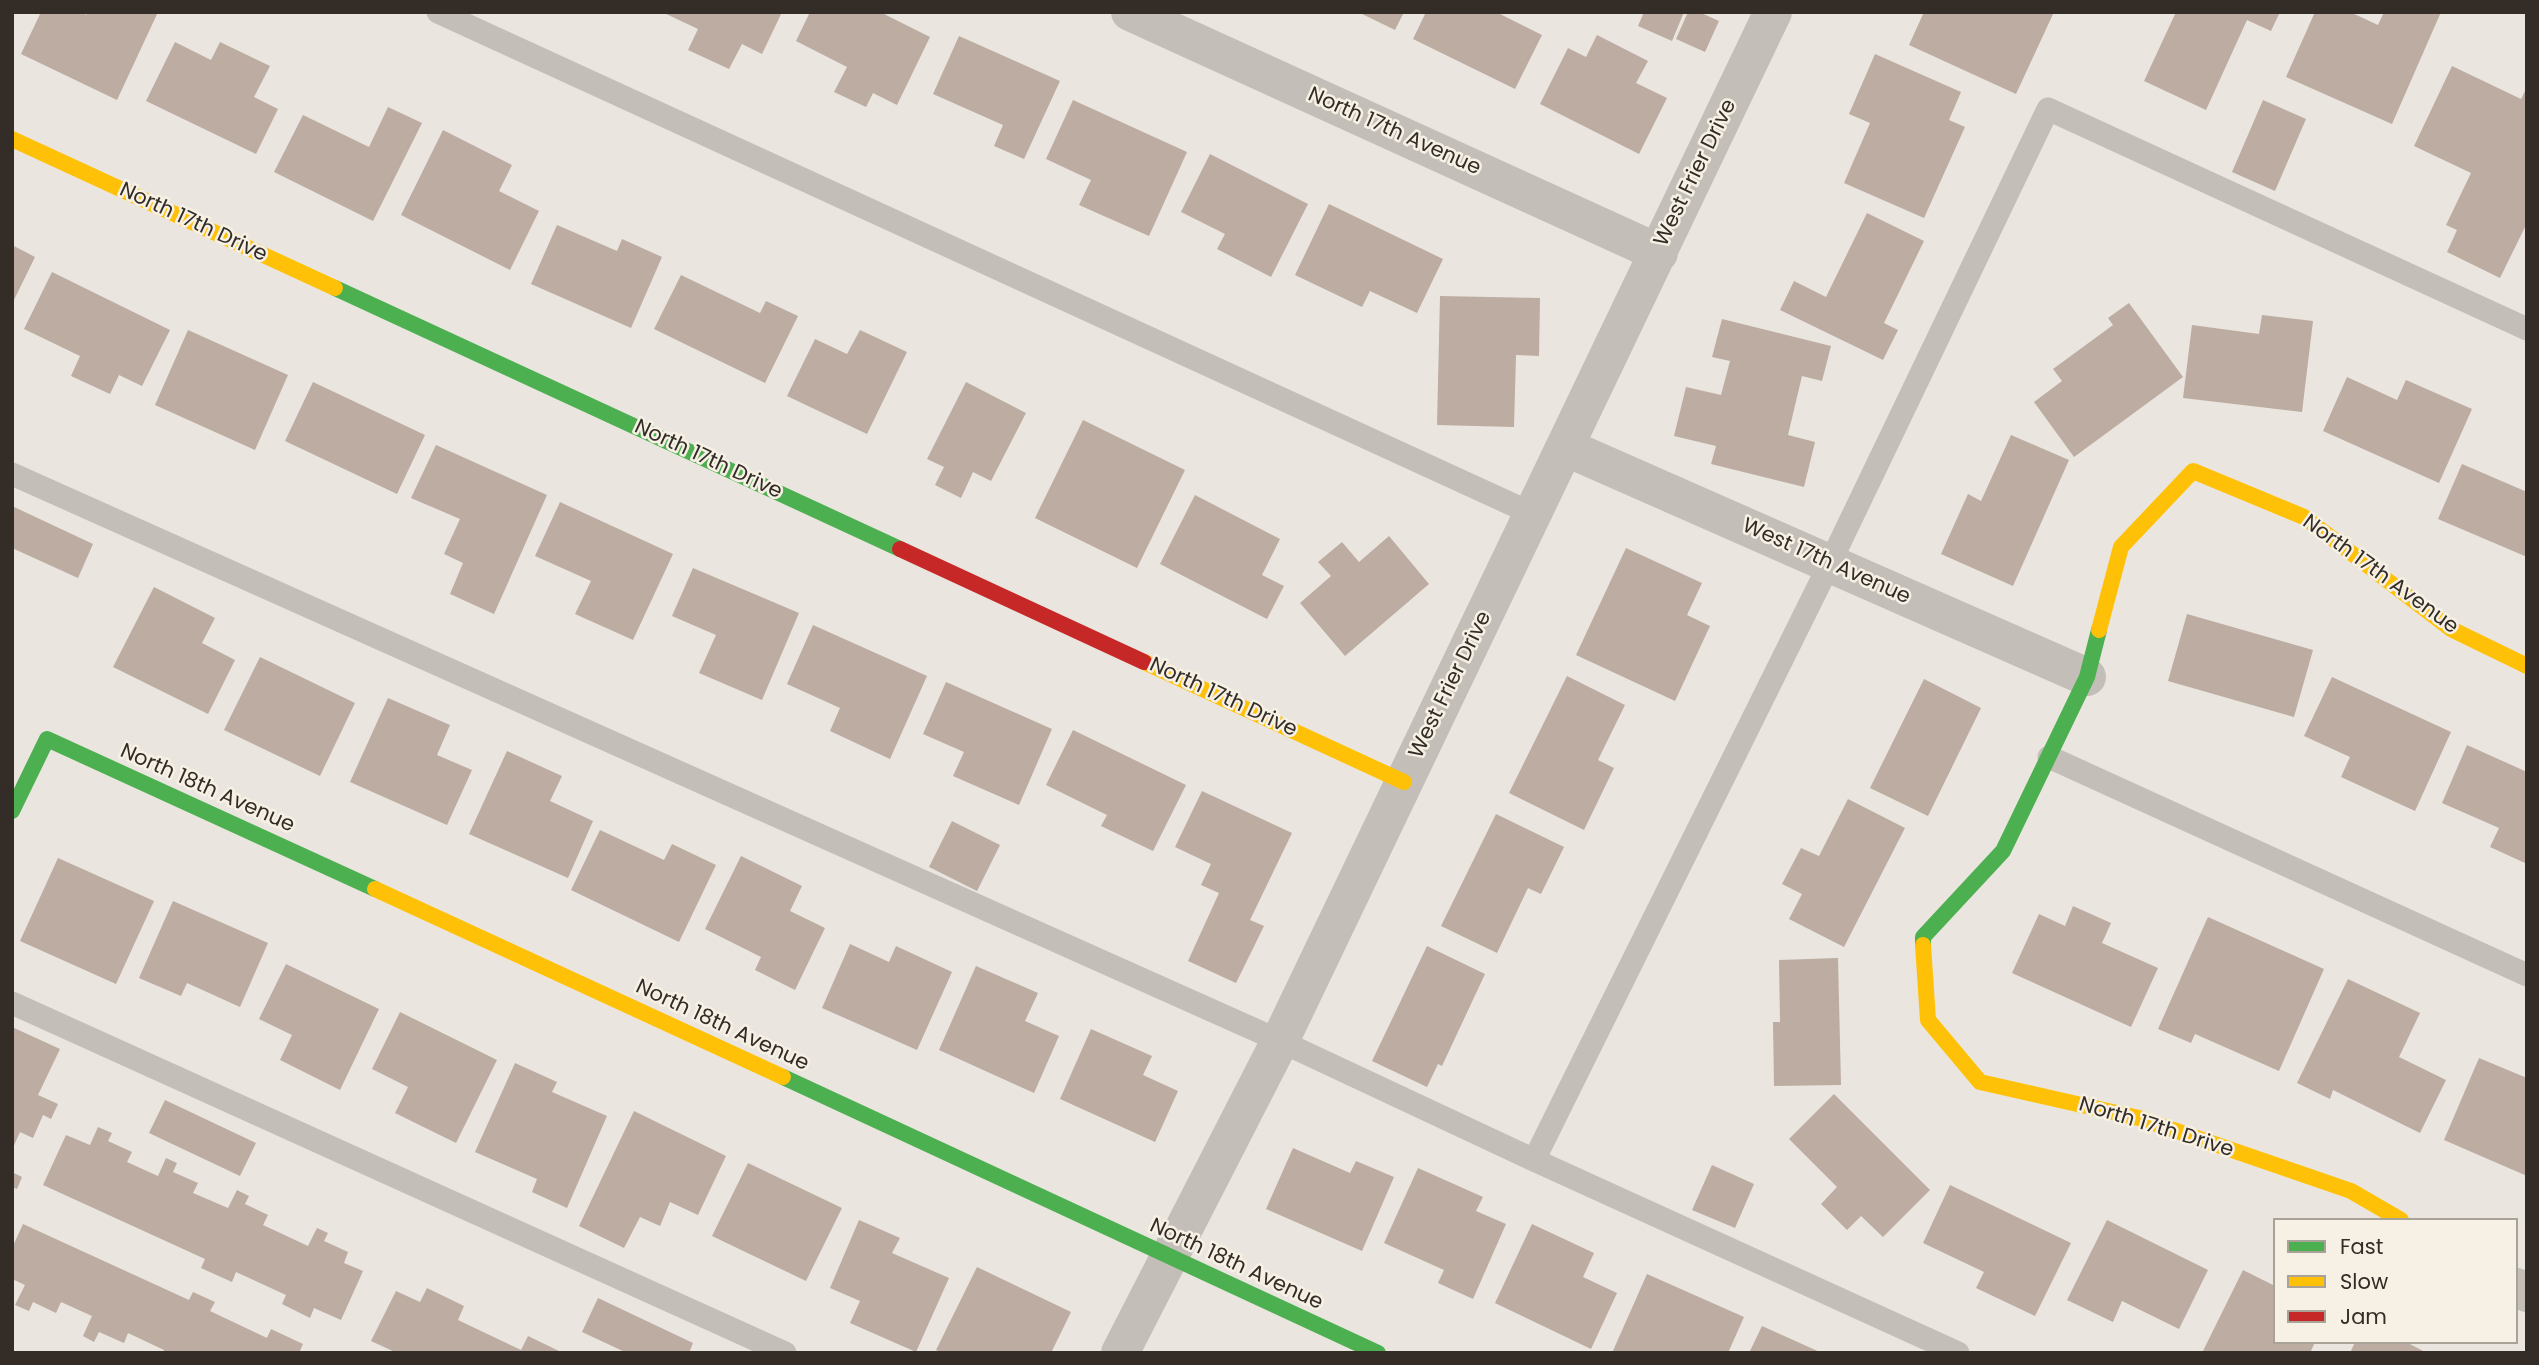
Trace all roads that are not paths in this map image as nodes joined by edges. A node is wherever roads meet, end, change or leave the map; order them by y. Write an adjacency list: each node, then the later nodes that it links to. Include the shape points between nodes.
1 (438, 12): 9 (lane)
2 (1130, 12): 5 (street, North 17th Avenue)
3 (1773, 12): 5 (street, West Frier Drive)
4 (12, 139): 14 (street, North 17th Drive)
5 (1659, 253): 7 (street, West Frier Drive)
6 (2527, 329): 10 (lane, via 2048,109)
7 (1565, 447): 9 (street, West Frier Drive); 10 (street, West 17th Avenue)
8 (12, 474): 18 (lane)
9 (1533, 514): 14 (street, West Frier Drive)
10 (1830, 564): 12 (street, West 17th Avenue); 19 (lane)
11 (2527, 666): 12 (street, North 17th Avenue, via 2451,629 2304,517 2193,471 2121,547)
12 (2087, 677): 13 (street)
13 (2049, 757): 16 (lane); 20 (street, North 17th Drive, via 2003,851 1923,937 1928,1020 1980,1082 2139,1118 2351,1191)
14 (1404, 782): 18 (street, West Frier Drive)
15 (12, 811): 21 (street, North 18th Avenue, via 47,740)
16 (2527, 975)
17 (12, 1003): 22 (lane)
18 (1280, 1041): 19 (lane); 21 (street, West Frier Drive)
19 (1534, 1160): 25 (lane)
20 (2398, 1218)
21 (1168, 1257): 23 (street, West Frier Drive); 24 (street, North 18th Avenue)
22 (785, 1353)
23 (1120, 1353)
24 (1378, 1353)
25 (1958, 1353)

